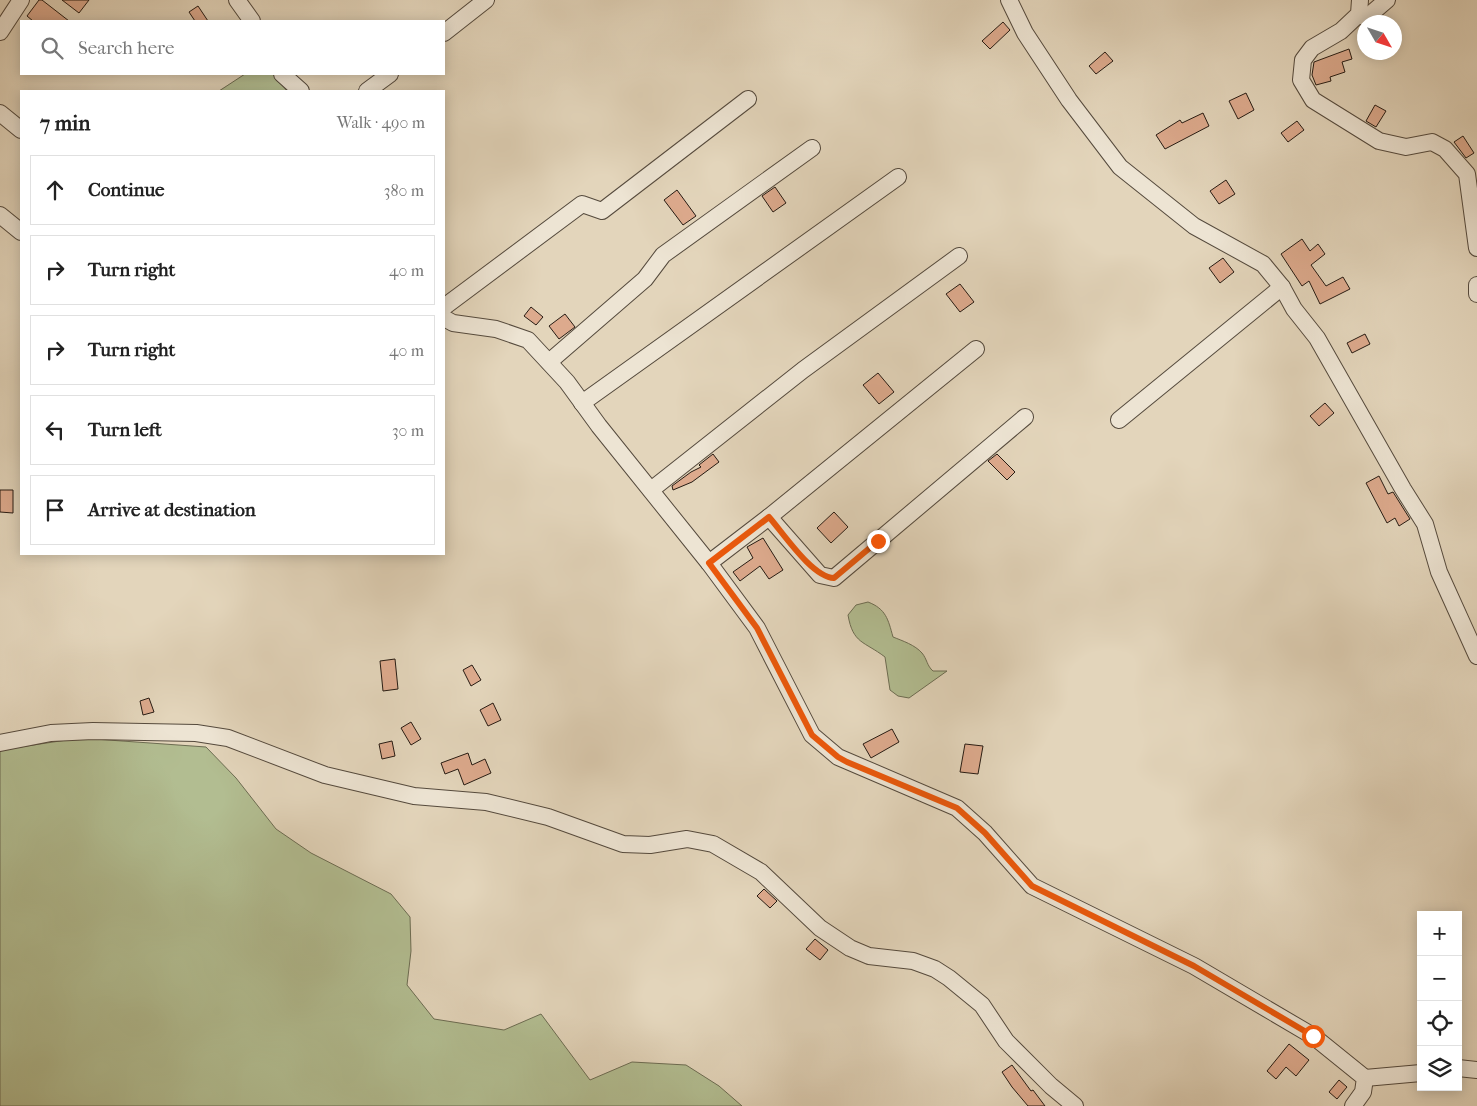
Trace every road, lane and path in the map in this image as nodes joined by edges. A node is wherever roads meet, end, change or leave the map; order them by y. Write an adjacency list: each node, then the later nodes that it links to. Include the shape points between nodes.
1 (21, 0): 8 (street)
2 (237, 0): 7 (street)
3 (486, 0): 9 (street)
4 (1009, 0): 24 (street, via 1039,55 1120,167 1194,226 1263,264)
5 (1387, 0): 6 (street, via 1366,18)
6 (1359, 7): 21 (street, via 1341,31 1312,48 1303,60 1302,80 1313,100 1379,141 1406,147 1432,142 1445,149 1467,174)
7 (251, 20)
8 (0, 32)
9 (445, 32)
10 (283, 75): 12 (street)
11 (389, 75): 13 (street)
12 (300, 90)
13 (368, 90)
14 (748, 100): 26 (street, via 602,211 582,204)
15 (0, 114): 16 (street)
16 (20, 129)
17 (812, 148): 29 (street, via 663,255 645,279)
18 (898, 177): 30 (street)
19 (0, 215): 20 (street)
20 (20, 231)
21 (1477, 248)
22 (959, 256): 33 (street, via 803,370)
23 (1477, 285): 25 (street)
24 (1282, 287): 32 (street); 36 (street, via 1294,309 1317,338 1425,524 1440,572)
25 (1477, 294)
26 (445, 306)
27 (445, 319): 29 (street, via 453,323 496,329 528,340)
28 (976, 349): 34 (street)
29 (549, 362): 30 (street)
30 (582, 402): 33 (street)
31 (1025, 417): 34 (street, via 834,578 820,575)
32 (1119, 420)
33 (651, 490): 35 (street)
34 (769, 517): 35 (street)
35 (709, 563): 41 (street, via 757,628 812,735 838,757 957,808 985,833 1032,886 1194,966 1313,1036)
36 (1477, 656)
37 (0, 743): 42 (street, via 51,733 196,733 228,738 325,775 414,796 495,804 548,817 623,844 650,845 687,840 713,844 761,872 820,928 850,948 869,956 913,961 949,978 982,1005 1006,1041)
38 (1462, 1068): 39 (street)
39 (1477, 1070)
40 (1417, 1073): 41 (street)
41 (1365, 1078): 43 (street, via 1363,1092)
42 (1075, 1106)
43 (1353, 1106)

